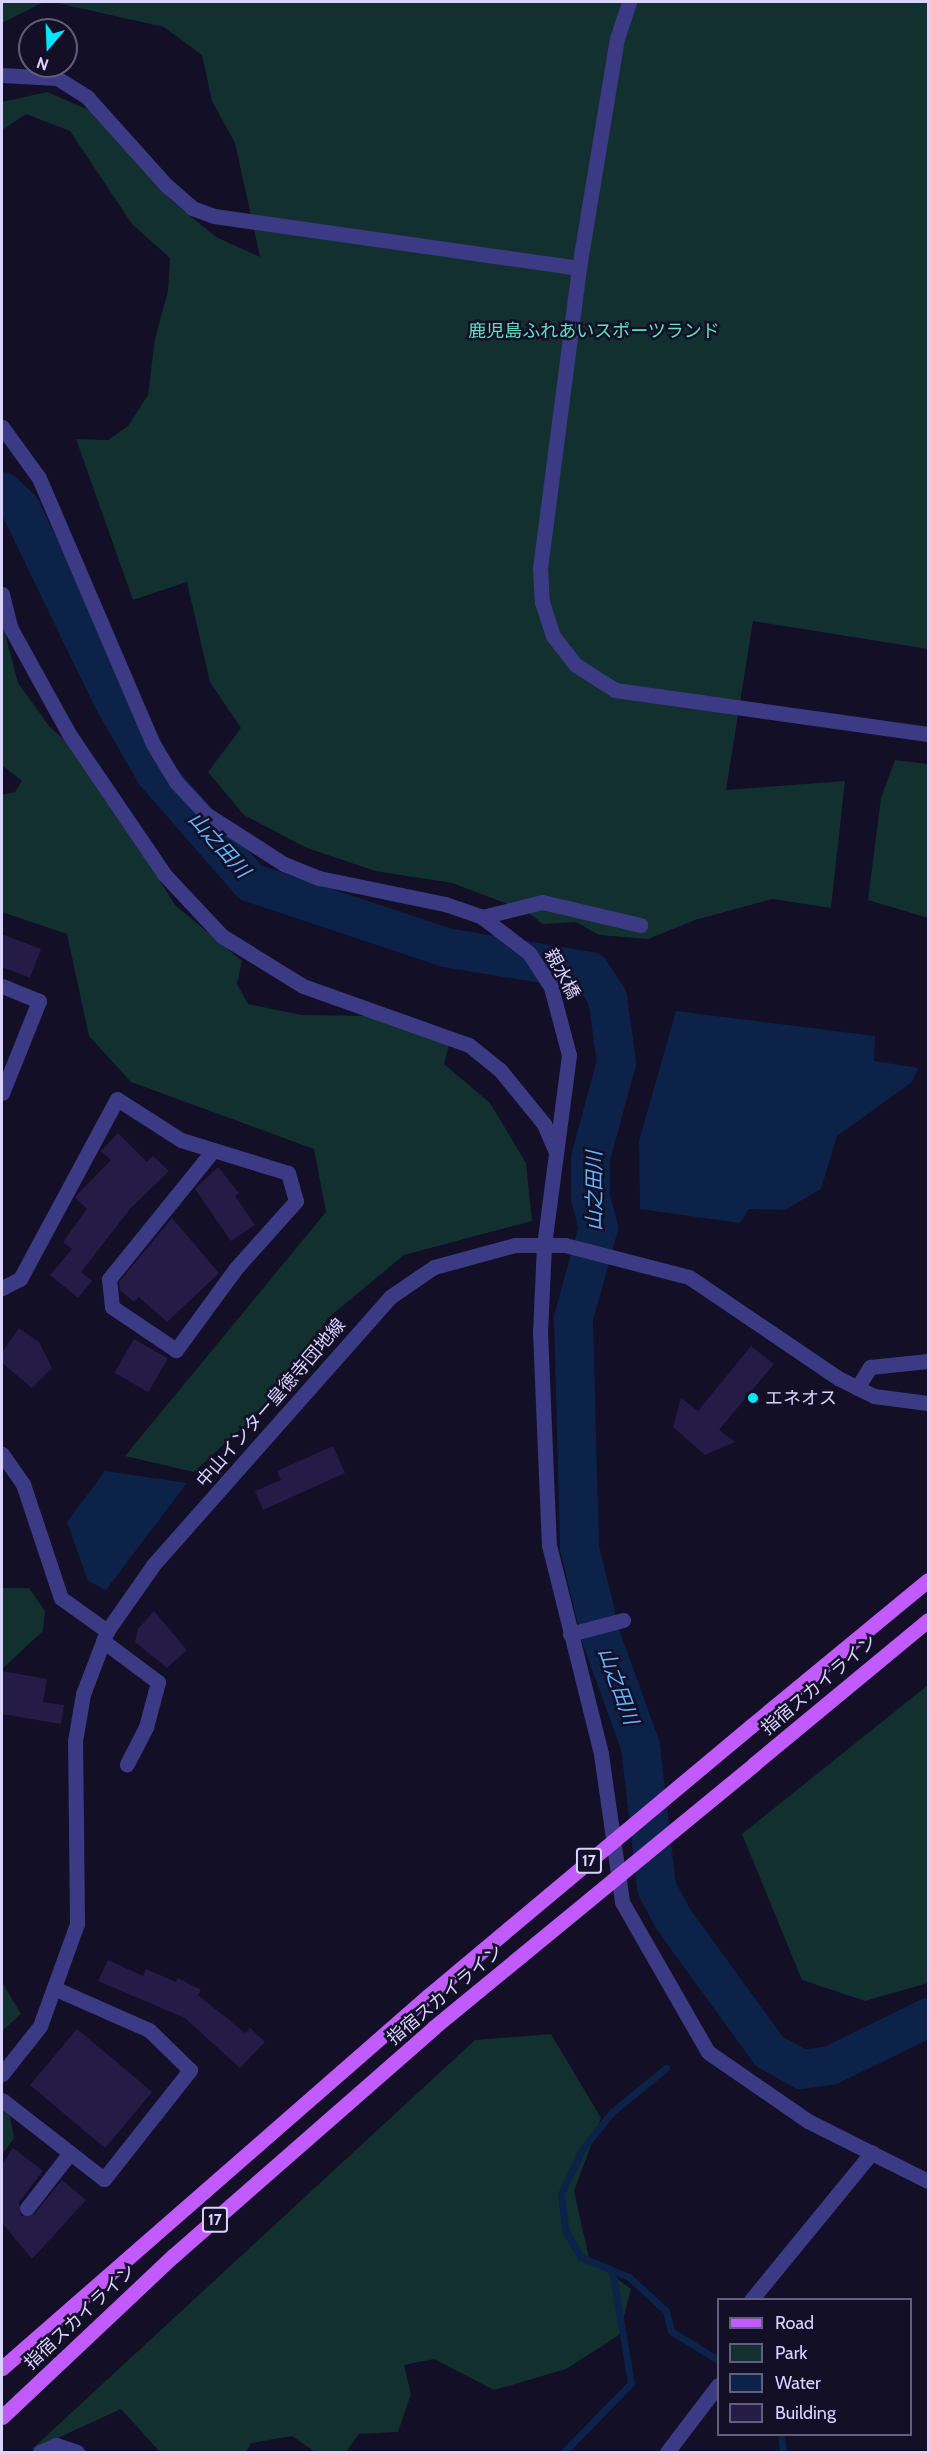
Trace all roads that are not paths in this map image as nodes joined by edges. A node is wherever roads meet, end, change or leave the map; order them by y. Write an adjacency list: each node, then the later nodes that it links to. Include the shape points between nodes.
1 (628, 2): 3 (street, via 617,38)
2 (2, 75): 3 (street, via 57,78 87,98 192,208 214,216)
3 (579, 268): 6 (street, via 540,567 542,602 553,636 576,665 615,690)
4 (2, 427): 7 (street, via 39,478 153,744 176,782 206,814 284,864 319,878)
5 (2, 594): 12 (street, via 10,627 69,734 164,874 222,936 303,987 469,1045 501,1070 544,1124)
6 (928, 735)
7 (482, 917): 8 (street, via 542,902); 12 (street, 親水橋, via 529,953 551,987 563,1019 569,1055)
8 (640, 925)
9 (2, 986): 10 (street, via 39,1000)
10 (2, 1093)
11 (212, 1152): 11 (street, via 288,1173 296,1201 236,1268 176,1350 112,1307 109,1279); 14 (street, via 180,1140 117,1099 20,1279)
12 (556, 1152): 13 (street, 親水橋)
13 (544, 1245): 16 (street, 中山インター皇徳寺団地線, via 565,1245 689,1277); 22 (street, 親水橋, via 540,1332 549,1545); 23 (street, 中山インター皇徳寺団地線, via 515,1245 434,1267 390,1297 154,1564)
14 (2, 1288)
15 (928, 1360): 16 (street, via 870,1367)
16 (857, 1388): 17 (street, 中山インター皇徳寺団地線, via 874,1396)
17 (928, 1403)
18 (2, 1454): 23 (street, via 23,1484 61,1598)
19 (928, 1580): 33 (main road, 指宿スカイライン / 17, bridge, via 428,1996)
20 (623, 1620): 22 (street)
21 (928, 1620): 35 (main road, 指宿スカイライン / 17, bridge, via 433,2028 173,2256)
22 (570, 1634): 28 (street, 親水橋, via 601,1754 622,1902 662,1975 708,2052 808,2121)
23 (105, 1636): 24 (street, via 158,1682 146,1727); 25 (street, 中山インター皇徳寺団地線, via 83,1694 75,1740 77,1924)
24 (126, 1764)
25 (56, 1989): 26 (street, 中山インター皇徳寺団地線, via 40,2026); 29 (street, via 149,2030 190,2070 104,2179)
26 (2, 2074)
27 (2, 2100): 29 (street)
28 (872, 2152): 30 (street, 親水橋); 32 (street)
29 (70, 2153): 31 (street)
30 (928, 2181)
31 (27, 2208)
32 (753, 2298)
33 (2, 2368)
34 (717, 2386): 38 (street)
35 (2, 2417)
36 (40, 2452): 37 (street, via 56,2445)
37 (77, 2452)
38 (667, 2452)

